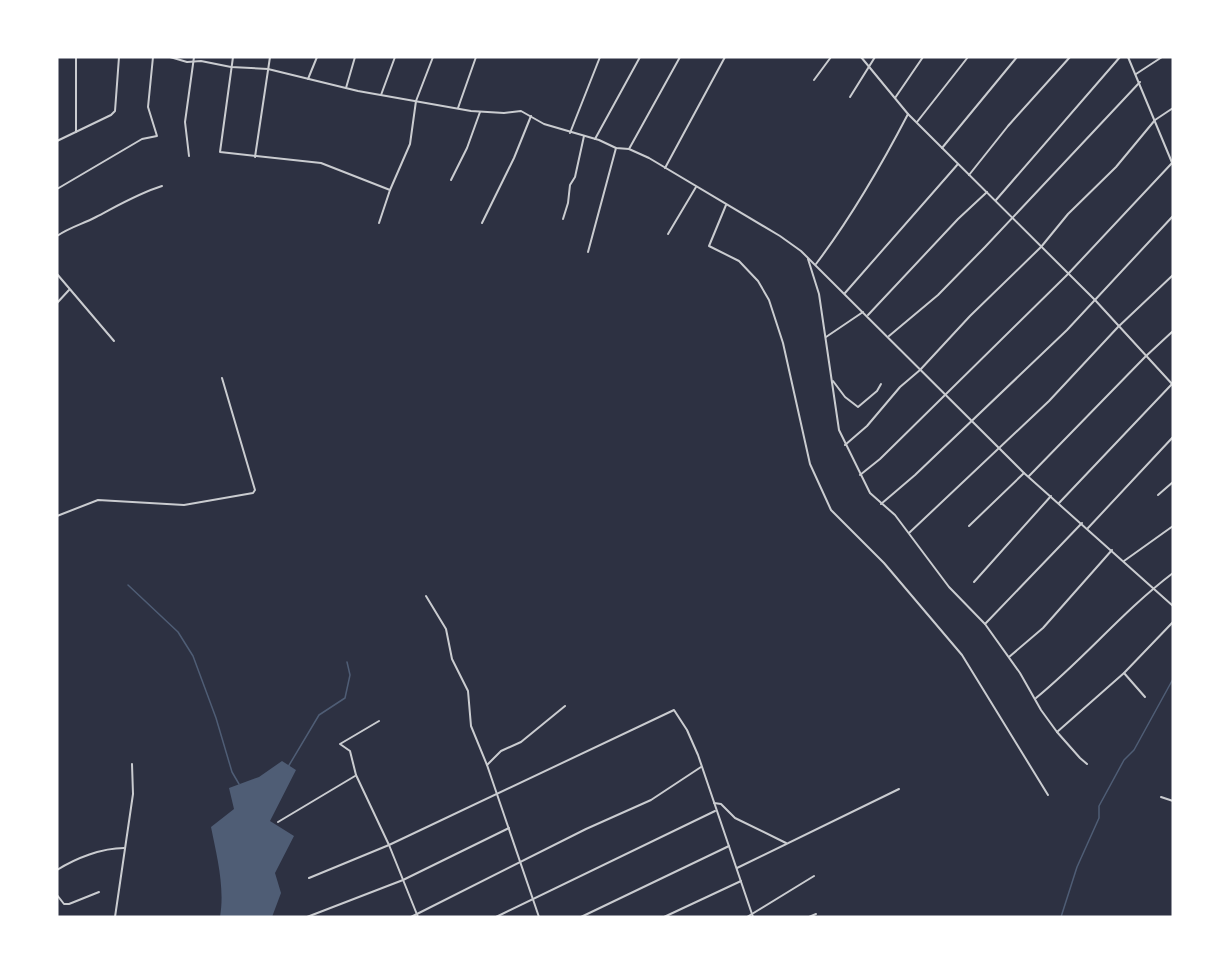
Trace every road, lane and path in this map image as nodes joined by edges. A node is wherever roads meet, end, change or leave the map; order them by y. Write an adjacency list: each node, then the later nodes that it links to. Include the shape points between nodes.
1 (75, 57): 47 (street)
2 (119, 57): 47 (street, via 115,111)
3 (153, 57): 64 (street, via 148,107 158,136 142,139)
4 (170, 57): 27 (street)
5 (194, 57): 27 (street)
6 (233, 57): 29 (street)
7 (270, 57): 30 (street)
8 (317, 57): 32 (street)
9 (355, 57): 35 (street)
10 (395, 57): 36 (street)
11 (433, 57): 39 (street)
12 (476, 57): 40 (street)
13 (600, 57): 48 (street)
14 (640, 57): 50 (street)
15 (680, 57): 54 (street)
16 (725, 57): 59 (street)
17 (831, 57): 33 (street)
18 (861, 57): 28 (street)
19 (875, 57): 28 (street)
20 (923, 57): 38 (street)
21 (968, 57): 46 (street)
22 (1017, 57): 53 (street)
23 (1070, 57): 60 (street)
24 (1120, 57): 67 (street)
25 (1128, 57): 31 (street)
26 (1162, 57): 31 (street)
27 (194, 62): 29 (street); 55 (street, via 185,122)
28 (869, 66): 37 (street); 38 (street)
29 (231, 67): 30 (street); 56 (street, via 219,150)
30 (268, 69): 32 (street); 56 (street)
31 (1136, 74): 34 (street)
32 (308, 79): 35 (street)
33 (814, 80)
34 (1140, 82): 45 (street); 70 (street)
35 (346, 88): 36 (street)
36 (381, 95): 39 (street)
37 (850, 97)
38 (895, 98): 43 (street)
39 (416, 101): 40 (street); 65 (street, via 410,144)
40 (457, 108): 42 (street)
41 (1173, 108): 45 (street)
42 (480, 112): 44 (street, via 521,111); 61 (street)
43 (908, 114): 46 (street); 79 (street, via 889,151)
44 (531, 116): 48 (street); 73 (street)
45 (1155, 120): 58 (street); 76 (street)
46 (917, 122): 53 (street)
47 (76, 133): 51 (street)
48 (570, 133): 49 (street)
49 (584, 136): 50 (street); 71 (street)
50 (595, 139): 52 (street)
51 (57, 141)
52 (616, 148): 54 (street); 77 (street)
53 (942, 148): 57 (street)
54 (629, 149): 59 (street)
55 (189, 156)
56 (255, 157): 65 (street, via 321,164)
57 (958, 164): 60 (street); 84 (street)
58 (1172, 164): 81 (street)
59 (665, 168): 63 (street)
60 (969, 174): 66 (street)
61 (451, 180)
62 (162, 186): 75 (street)
63 (696, 187): 68 (street); 74 (street)
64 (57, 189)
65 (390, 190): 72 (street)
66 (987, 192): 67 (street); 88 (street)
67 (995, 201): 70 (street)
68 (726, 205): 78 (street); 143 (street, via 709,246 738,261 758,281 769,300 783,343 810,464 826,502 962,655)
69 (1173, 216): 85 (street)
70 (1012, 218): 76 (street); 91 (street, via 938,295)
71 (563, 219)
72 (379, 223)
73 (482, 223)
74 (668, 234)
75 (57, 236)
76 (1041, 247): 81 (street); 95 (street)
77 (588, 252)
78 (808, 257): 79 (street); 92 (street, via 819,294)
79 (816, 264): 84 (street)
80 (57, 274): 83 (street)
81 (1068, 274): 85 (street); 101 (street)
82 (1173, 275): 89 (street)
83 (70, 290): 86 (street); 93 (street)
84 (845, 292): 87 (street)
85 (1095, 300): 89 (street); 102 (street)
86 (57, 303)
87 (863, 312): 88 (street); 92 (street)
88 (867, 315): 91 (street)
89 (1118, 327): 94 (street); 105 (street)
90 (1173, 332): 94 (street)
91 (888, 337): 95 (street)
92 (825, 338): 98 (street)
93 (114, 341)
94 (1145, 357): 99 (street); 108 (street)
95 (920, 370): 101 (street); 104 (street)
96 (222, 378): 114 (street, via 253,493 184,505 98,500)
97 (1173, 378): 99 (street)
98 (831, 379): 100 (street, via 844,397 858,407); 104 (street, via 837,425)
99 (1172, 383): 112 (street)
100 (881, 384)
101 (945, 395): 102 (street); 107 (street)
102 (971, 421): 105 (street); 113 (street)
103 (1173, 437): 118 (street)
104 (846, 445): 107 (street)
105 (1000, 449): 106 (street); 119 (street)
106 (1024, 473): 108 (street); 116 (street)
107 (860, 475): 113 (street)
108 (1029, 477): 111 (street)
109 (1173, 482): 110 (street)
110 (1158, 495)
111 (1051, 496): 112 (street); 123 (street)
112 (1059, 502): 115 (street)
113 (881, 504): 119 (street)
114 (57, 516)
115 (1082, 523): 118 (street); 128 (street)
116 (969, 526)
117 (1173, 526): 121 (street)
118 (1088, 528): 120 (street)
119 (909, 533): 128 (street, via 949,587)
120 (1112, 550): 121 (street); 129 (street, via 1043,628)
121 (1124, 561): 124 (street)
122 (1173, 573): 124 (street)
123 (974, 582)
124 (1154, 587): 126 (street); 132 (street)
125 (426, 596): 138 (street, via 446,629 452,659 468,691 471,726)
126 (1173, 606)
127 (1173, 622): 130 (street)
128 (985, 624): 129 (street)
129 (1009, 657): 132 (street)
130 (1124, 673): 131 (street); 135 (street)
131 (1145, 697)
132 (1035, 699): 135 (street)
133 (565, 706): 138 (street)
134 (379, 721): 140 (street, via 340,744 350,751)
135 (1057, 732): 137 (street)
136 (132, 764): 153 (street, via 133,794)
137 (1087, 764)
138 (487, 765): 142 (street)
139 (702, 766): 142 (street, via 687,730 676,711 671,710); 146 (street); 154 (street, via 651,800)
140 (356, 776): 148 (street); 151 (street)
141 (899, 789): 150 (street)
142 (497, 793): 149 (street); 151 (street)
143 (1048, 795)
144 (1161, 797): 145 (street)
145 (1173, 801)
146 (714, 803): 147 (street); 150 (street, via 721,804 735,818)
147 (717, 811): 152 (street); 163 (street)
148 (278, 822)
149 (509, 828): 154 (street); 159 (street)
150 (787, 843): 155 (street)
151 (389, 845): 158 (street); 159 (street)
152 (729, 846): 155 (street); 172 (street)
153 (125, 848): 156 (street, via 104,850); 167 (street)
154 (520, 862): 163 (street); 165 (street)
155 (737, 867): 160 (street)
156 (57, 870)
157 (814, 876): 166 (street)
158 (309, 878)
159 (403, 880): 165 (street); 168 (street)
160 (742, 881): 166 (street); 173 (street)
161 (99, 892): 162 (street, via 69,904)
162 (57, 895)
163 (532, 898): 170 (street); 171 (street)
164 (816, 914): 175 (street)
165 (418, 916): 169 (street)
166 (753, 916): 174 (street)
167 (115, 917)
168 (307, 917)
169 (411, 917)
170 (496, 917)
171 (540, 917)
172 (581, 917)
173 (664, 917)
174 (747, 917)
175 (809, 917)

